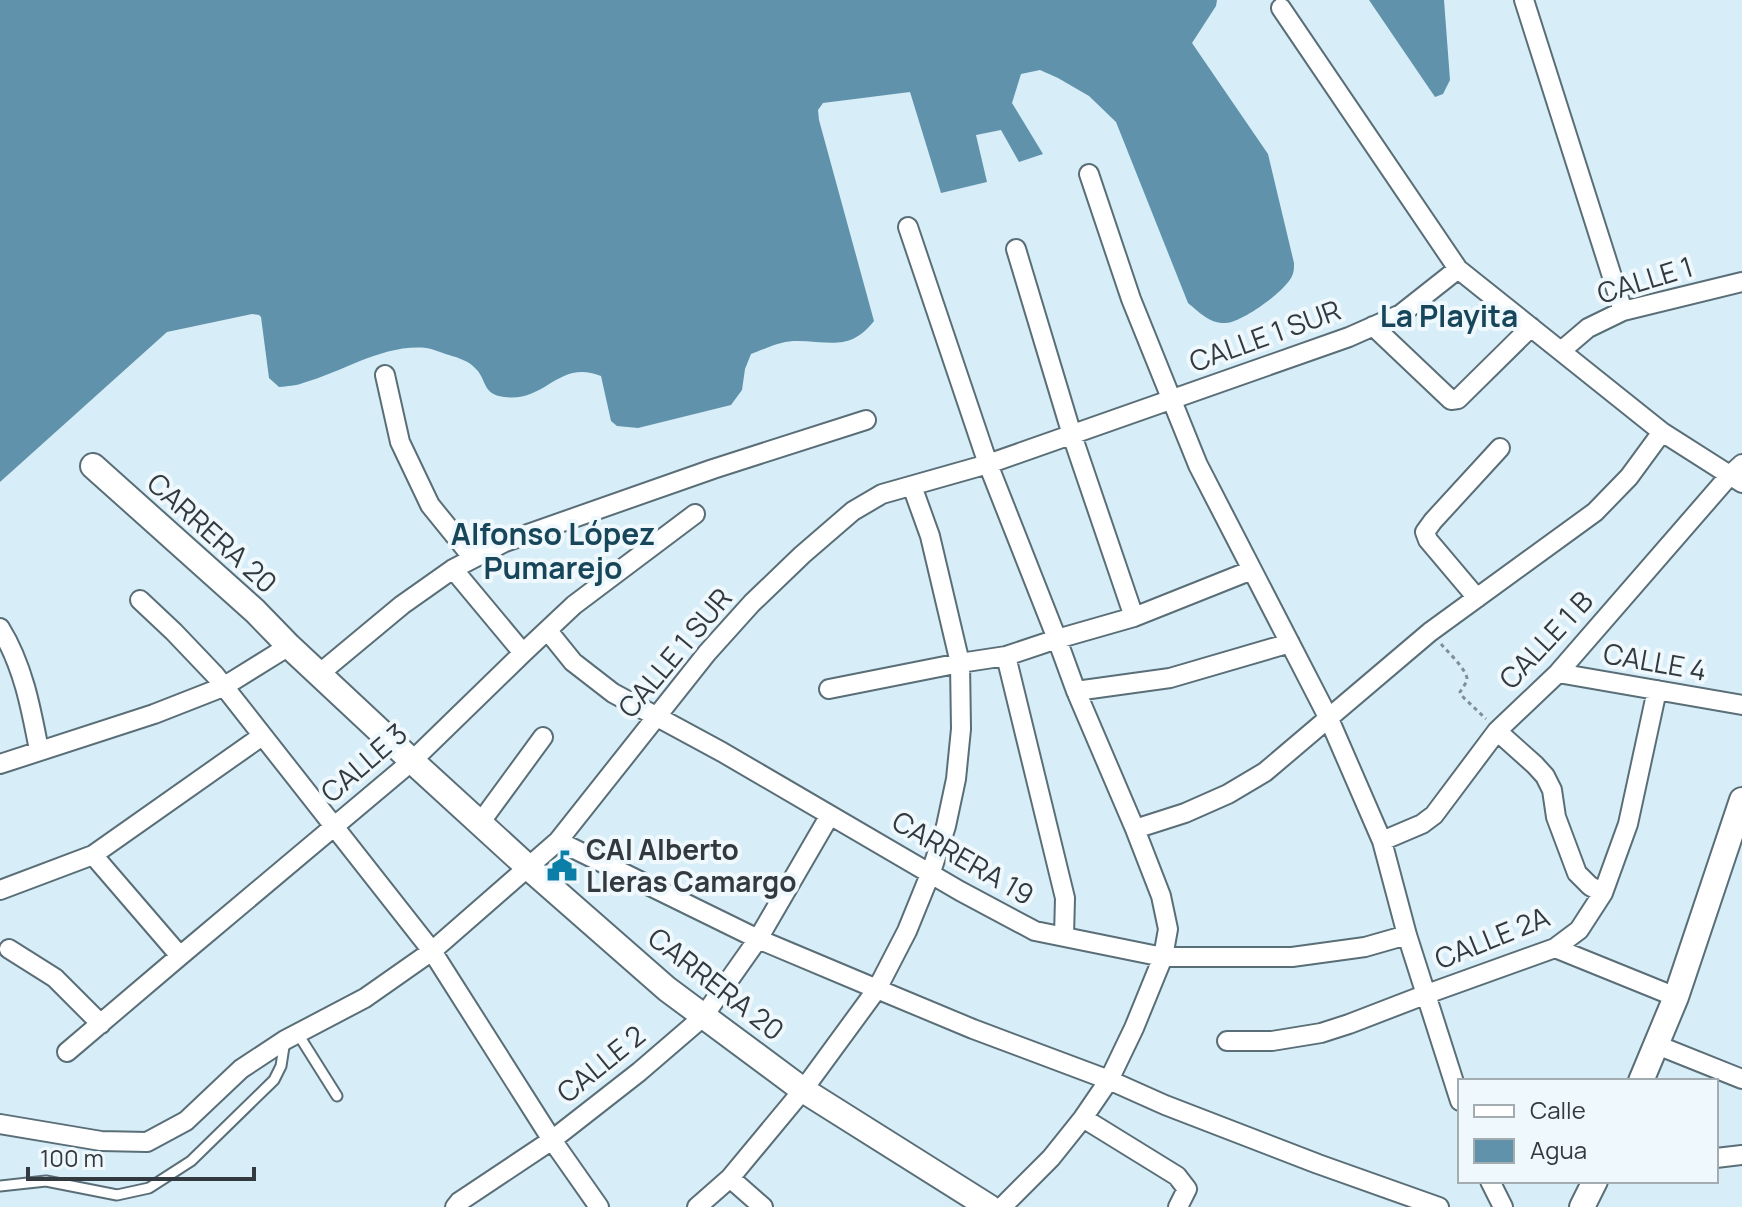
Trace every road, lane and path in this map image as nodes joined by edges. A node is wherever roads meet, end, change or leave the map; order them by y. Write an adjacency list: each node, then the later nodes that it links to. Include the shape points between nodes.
1 (1524, 0): 8 (street)
2 (1281, 8): 6 (street)
3 (1089, 174): 13 (street)
4 (908, 227): 18 (street)
5 (1016, 249): 16 (street)
6 (1458, 269): 9 (street, CALLE 1 SUR, via 1401,314); 10 (street)
7 (1742, 282): 8 (street, CALLE 1)
8 (1623, 311): 11 (street, CALLE 1, via 1588,328)
9 (1373, 326): 10 (street, via 1451,400); 13 (street, CALLE 1 SUR)
10 (1531, 327): 11 (street)
11 (1561, 351): 15 (street)
12 (385, 375): 23 (street, via 400,442 430,505)
13 (1171, 400): 16 (street, CALLE 1 SUR); 25 (street)
14 (866, 420): 23 (street, via 560,522)
15 (1662, 432): 20 (street); 26 (street, via 1595,512)
16 (1072, 435): 18 (street, CALLE 1 SUR); 28 (street)
17 (1500, 448): 26 (street, via 1425,532)
18 (988, 464): 21 (street, CALLE 1 SUR); 32 (street)
19 (93, 466): 34 (street, CARRERA 20)
20 (1738, 474): 38 (street, CALLE 1 B)
21 (912, 486): 37 (street, via 930,536); 45 (street, CALLE 1 SUR, via 882,494 853,511 802,555 752,603)
22 (695, 514): 30 (street, CALLE 3, via 574,605)
23 (473, 558): 24 (street)
24 (453, 569): 35 (street); 39 (street)
25 (1252, 570): 28 (street); 33 (street)
26 (1477, 598): 31 (street)
27 (140, 600): 40 (street)
28 (1134, 617): 32 (street)
29 (0, 628): 50 (street, via 29,694)
30 (548, 631): 35 (street, CALLE 3); 45 (street, CARRERA 19, via 573,662 613,693)
31 (1430, 632): 46 (street); 47 (path, via 1467,677 1461,695)
32 (1057, 639): 36 (street); 43 (street)
33 (1290, 643): 43 (street, via 1170,678); 46 (street)
34 (289, 646): 39 (street, CARRERA 20); 40 (street)
35 (523, 653): 51 (street, CALLE 3)
36 (1006, 656): 37 (street); 66 (street, via 1065,898)
37 (960, 663): 41 (street); 62 (street, via 956,779)
38 (1558, 673): 42 (street, CALLE 4); 47 (street, CALLE 1 B)
39 (319, 674): 51 (street, CARRERA 20)
40 (223, 687): 48 (street); 50 (street)
41 (829, 689)
42 (1657, 690): 44 (street, CALLE 4); 64 (street, CALLE 2A, via 1628,824)
43 (1076, 691): 57 (street)
44 (1742, 705)
45 (657, 716): 54 (street, CARRERA 19); 58 (street, CALLE 1 SUR)
46 (1329, 719): 57 (street, via 1265,772 1228,794); 59 (street)
47 (1497, 731): 59 (street, CALLE 1 B, via 1434,815); 64 (street, via 1545,776 1577,873)
48 (262, 736): 56 (street); 60 (street)
49 (543, 737): 55 (street)
50 (39, 750): 52 (street)
51 (412, 761): 55 (street, CARRERA 20); 56 (street, CALLE 3)
52 (0, 764)
53 (1742, 800): 75 (street)
54 (830, 815): 62 (street, CARRERA 19); 67 (street, CALLE 2)
55 (480, 823): 61 (street, CARRERA 20)
56 (335, 825): 70 (street); 71 (street, CALLE 3)
57 (1135, 829): 72 (street, via 1161,896 1168,929)
58 (558, 841): 61 (street, CALLE 1 SUR); 67 (street)
59 (1382, 841): 65 (street)
60 (93, 855): 63 (street); 71 (street)
61 (529, 868): 70 (street, CALLE 1 SUR); 76 (street, CARRERA 20)
62 (931, 872): 66 (street, CARRERA 19, via 1035,931); 73 (street)
63 (0, 890)
64 (1603, 893): 68 (street, CALLE 2A, via 1579,930)
65 (1407, 935): 72 (street, CARRERA 19, via 1292,957); 74 (street)
66 (1064, 936): 72 (street, CARRERA 19)
67 (758, 939): 73 (street); 76 (street, CALLE 2)
68 (1555, 948): 74 (street, CALLE 2A); 75 (street)
69 (9, 949): 77 (street, via 55,978)
70 (432, 951): 78 (street, CALLE 1 SUR, via 365,998); 90 (street)
71 (180, 956): 77 (street, CALLE 3)
72 (1163, 957): 84 (street)
73 (877, 989): 84 (street); 85 (street)
74 (1427, 994): 79 (street, CALLE 2A, via 1321,1033); 86 (street)
75 (1676, 997): 80 (street)
76 (703, 1017): 85 (street, CARRERA 20); 90 (street, CALLE 2)
77 (101, 1024): 81 (street, CALLE 3)
78 (291, 1037): 87 (lane); 89 (street, CALLE 1 SUR, via 241,1069 186,1121 147,1142 101,1141); 96 (lane, via 274,1080 191,1161 149,1188 117,1195 46,1181)
79 (1227, 1041)
80 (1657, 1045): 82 (street); 83 (street)
81 (67, 1052)
82 (1642, 1079)
83 (1742, 1079)
84 (1109, 1080): 88 (street); 104 (street)
85 (803, 1090): 93 (street); 101 (street, CARRERA 20)
86 (1458, 1095)
87 (337, 1096)
88 (1083, 1118): 102 (street); 103 (street, via 1177,1176 1187,1189)
89 (0, 1124)
90 (552, 1140): 97 (street, CALLE 2); 98 (street)
91 (1742, 1155): 92 (street)
92 (1718, 1158)
93 (730, 1178): 99 (street); 100 (street)
94 (1491, 1183): 105 (street)
95 (1594, 1183): 106 (street)
96 (0, 1186)
97 (455, 1207)
98 (599, 1207)
99 (697, 1207)
100 (763, 1207)
101 (989, 1207)
102 (1002, 1207)
103 (1178, 1207)
104 (1439, 1207)
105 (1503, 1207)
106 (1582, 1207)

